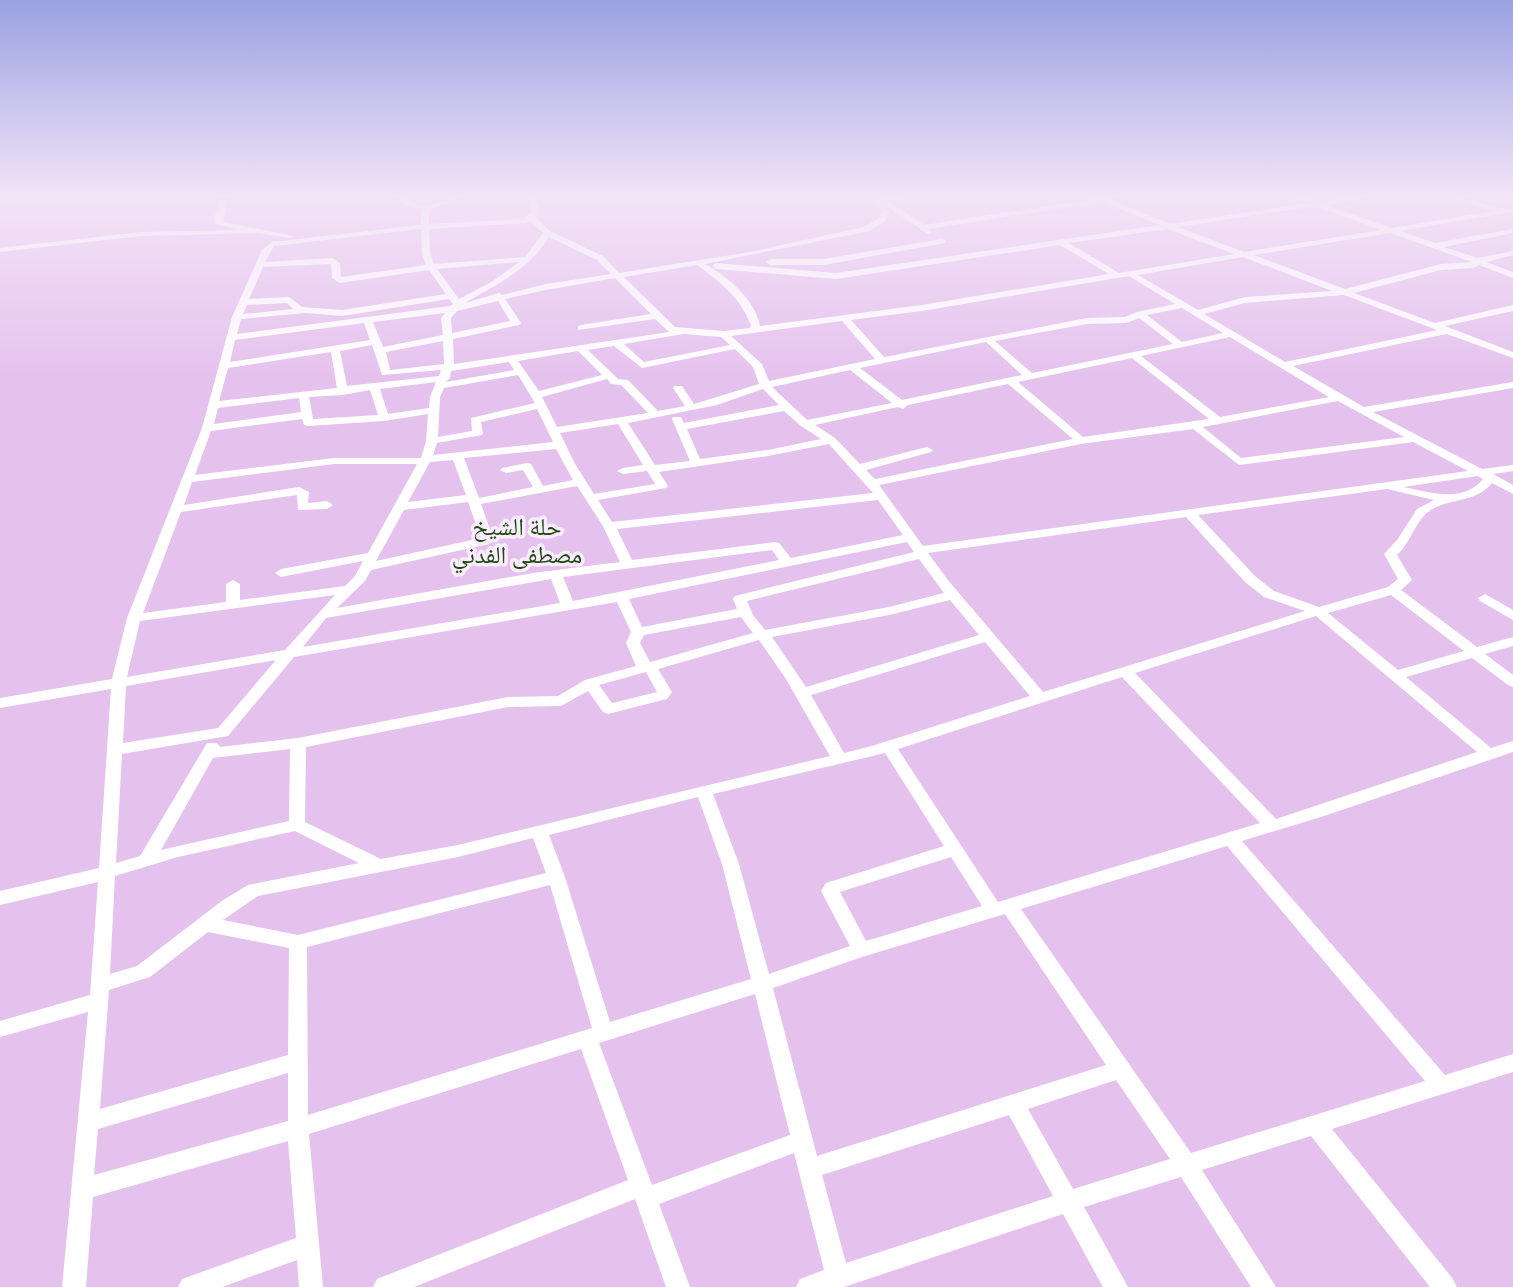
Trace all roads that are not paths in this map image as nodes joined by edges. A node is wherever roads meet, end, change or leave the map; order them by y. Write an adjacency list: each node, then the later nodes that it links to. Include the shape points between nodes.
1 (264, 256): 16 (street)
2 (427, 256): 17 (street)
3 (529, 256): 12 (street)
4 (595, 256): 18 (street)
5 (728, 256): 14 (street)
6 (857, 256): 15 (street, via 824,262)
7 (965, 256): 15 (street, via 836,276)
8 (1085, 256): 21 (street)
9 (1248, 256): 19 (street); 22 (street)
10 (1463, 256): 13 (street)
11 (1499, 256): 13 (street)
12 (526, 259): 17 (street); 24 (street, via 498,282)
13 (1477, 261): 20 (street); 22 (street)
14 (687, 264): 15 (street); 18 (street)
15 (702, 264): 36 (street, via 746,306 756,325)
16 (260, 265): 17 (street, via 332,261 338,280); 27 (street)
17 (431, 267): 24 (street)
18 (618, 274): 23 (street); 31 (street)
19 (1131, 274): 21 (street); 25 (street)
20 (1513, 275)
21 (1118, 276): 32 (street)
22 (1347, 292): 29 (street, via 1245,300); 34 (street)
23 (499, 296): 24 (street); 42 (street, via 516,323)
24 (453, 303): 28 (street, via 342,313); 33 (street); 42 (street, via 445,324)
25 (1183, 305): 29 (street); 30 (street)
26 (1513, 308): 34 (street)
27 (240, 309): 28 (street); 28 (street, via 289,300); 41 (street)
28 (304, 311)
29 (1196, 313): 40 (street)
30 (1140, 314): 43 (street, via 1126,320 1087,321); 47 (street)
31 (655, 316): 35 (street); 38 (street)
32 (844, 318): 36 (street); 53 (street)
33 (368, 321): 41 (street); 45 (street)
34 (1434, 326): 37 (street)
35 (581, 328)
36 (752, 331): 39 (street)
37 (1446, 331): 50 (street); 54 (street)
38 (680, 333): 39 (street); 44 (street)
39 (724, 334): 46 (street)
40 (1232, 334): 47 (street); 54 (street)
41 (231, 338): 55 (street)
42 (447, 338): 45 (street); 58 (street)
43 (988, 339): 53 (street); 60 (street)
44 (618, 344): 46 (street, via 642,365); 49 (street)
45 (378, 346): 48 (street); 58 (street, via 386,373)
46 (737, 346): 62 (street, via 758,366)
47 (1182, 346): 51 (street)
48 (335, 348): 55 (street); 66 (street)
49 (581, 349): 52 (street); 59 (street)
50 (1513, 355)
51 (1136, 357): 60 (street); 81 (street)
52 (512, 359): 57 (street); 58 (street)
53 (881, 360): 56 (street)
54 (1284, 365): 68 (street)
55 (223, 366): 70 (street)
56 (852, 367): 62 (street); 72 (street)
57 (520, 372): 58 (street); 69 (street)
58 (446, 374): 64 (street); 74 (street)
59 (608, 376): 69 (street); 77 (street, via 623,381)
60 (1031, 378): 61 (street)
61 (1012, 382): 72 (street); 90 (street)
62 (765, 385): 71 (street, via 745,395); 73 (street)
63 (1513, 385): 76 (street)
64 (375, 388): 66 (street); 79 (street)
65 (678, 388): 71 (street)
66 (343, 392): 67 (street)
67 (304, 396): 70 (street); 78 (street)
68 (1339, 398): 76 (street); 81 (street)
69 (539, 400): 86 (street); 89 (street, via 475,420 478,433)
70 (216, 405): 85 (street)
71 (690, 406): 75 (street)
72 (903, 406): 82 (street)
73 (786, 407): 82 (street); 84 (street)
74 (435, 410): 79 (street); 89 (street)
75 (672, 410): 77 (street); 84 (street)
76 (1364, 410): 87 (street)
77 (655, 414): 80 (street)
78 (306, 415): 79 (street, via 307,423); 85 (street)
79 (384, 418)
80 (621, 420): 86 (street); 97 (street)
81 (1218, 421): 83 (street)
82 (805, 424): 88 (street)
83 (1195, 425): 87 (street, via 1239,462); 90 (street)
84 (681, 427): 96 (street)
85 (208, 428): 104 (street)
86 (554, 431): 91 (street)
87 (1417, 438): 103 (street)
88 (831, 440): 96 (street); 98 (street)
89 (432, 441): 94 (street)
90 (1082, 441): 106 (street)
91 (560, 445): 93 (street); 105 (street)
92 (927, 450): 98 (street)
93 (458, 457): 94 (street); 113 (street)
94 (425, 460): 95 (street); 115 (street)
95 (334, 461): 102 (street); 104 (street)
96 (696, 462): 97 (street)
97 (652, 468): 101 (street); 111 (street, via 662,486)
98 (858, 468): 106 (street)
99 (1513, 468): 103 (street)
100 (506, 470): 109 (street, via 527,466)
101 (623, 471)
102 (335, 474)
103 (1485, 474): 107 (street); 108 (street); 112 (street, via 1485,487)
104 (189, 479): 116 (street)
105 (580, 482): 109 (street); 111 (street)
106 (872, 483): 110 (street)
107 (1387, 486): 112 (street); 117 (street)
108 (1513, 490)
109 (540, 491): 113 (street)
110 (880, 496): 118 (street); 119 (street)
111 (591, 498): 118 (street)
112 (1452, 499): 130 (street, via 1419,512 1409,536 1390,554 1405,580)
113 (474, 500): 115 (street); 121 (street, via 485,541)
114 (327, 505): 116 (street, via 302,507 303,492 299,491)
115 (398, 507): 121 (street)
116 (178, 509): 141 (street)
117 (1190, 514): 120 (street); 137 (street, via 1269,594)
118 (609, 526): 123 (street)
119 (911, 537): 120 (street); 122 (street)
120 (921, 552): 128 (street); 132 (street)
121 (369, 562): 124 (street); 129 (street)
122 (782, 564): 123 (street, via 775,546); 128 (street); 133 (street)
123 (628, 566): 126 (street)
124 (320, 567): 125 (street); 131 (street)
125 (281, 573)
126 (556, 575): 136 (street); 139 (street)
127 (233, 584): 135 (street)
128 (791, 586): 138 (street, via 740,599)
129 (349, 589): 131 (street); 139 (street)
130 (1393, 590): 137 (street); 147 (street)
131 (320, 592): 135 (street)
132 (952, 595): 143 (street); 144 (street)
133 (621, 597): 136 (street); 142 (street)
134 (1485, 598): 140 (street)
135 (233, 603): 141 (street)
136 (568, 606): 146 (street)
137 (1318, 611): 149 (street); 150 (street)
138 (744, 612): 142 (street); 143 (street)
139 (322, 615): 146 (street)
140 (1513, 615)
141 (134, 618): 151 (street)
142 (638, 632): 148 (street, via 634,643)
143 (761, 635): 148 (street); 154 (street)
144 (988, 637): 154 (street); 155 (street)
145 (1513, 640): 147 (street)
146 (290, 652): 151 (street); 157 (street)
147 (1474, 652): 150 (street); 152 (street)
148 (646, 667): 153 (street); 153 (street, via 663,696 608,709)
149 (1125, 671): 155 (street); 167 (street)
150 (1395, 676): 163 (street)
151 (119, 681): 156 (street); 161 (street)
152 (1513, 682)
153 (590, 683): 158 (street, via 561,701 508,702)
154 (803, 693): 164 (street)
155 (1040, 698): 160 (street)
156 (0, 703)
157 (223, 732): 161 (street); 162 (street)
158 (298, 743): 162 (street); 166 (street)
159 (1513, 746): 163 (street)
160 (889, 747): 164 (street); 170 (street)
161 (113, 750): 173 (street)
162 (206, 754): 171 (street)
163 (1489, 754): 167 (street)
164 (839, 758): 165 (street)
165 (703, 790): 168 (street); 180 (street, via 737,876)
166 (297, 825): 171 (street); 172 (street)
167 (1273, 825): 169 (street)
168 (539, 831): 172 (street); 174 (street)
169 (1230, 838): 176 (street); 187 (street)
170 (956, 849): 176 (street); 179 (street, via 832,888)
171 (148, 859): 173 (street)
172 (379, 866): 177 (street, via 254,890)
173 (107, 873): 175 (street); 181 (street)
174 (556, 877): 178 (street); 183 (street)
175 (0, 898)
176 (1002, 908): 179 (street); 186 (street)
177 (206, 924): 178 (street); 181 (street, via 144,972)
178 (298, 943): 184 (street)
179 (861, 950): 180 (street)
180 (761, 984): 183 (street); 192 (street)
181 (98, 993): 182 (street, via 50,1017); 189 (street)
182 (0, 1029)
183 (595, 1034): 191 (street); 196 (street)
184 (297, 1061): 189 (street); 191 (street)
185 (1513, 1063): 187 (street)
186 (1119, 1070): 188 (street); 193 (street)
187 (1442, 1086): 190 (street)
188 (1014, 1104): 194 (street); 197 (street)
189 (89, 1122): 195 (street)
190 (1316, 1125): 193 (street); 208 (street)
191 (298, 1128): 195 (street); 198 (street)
192 (802, 1140): 194 (street); 196 (street)
193 (1187, 1166): 197 (street); 207 (street)
194 (809, 1169): 199 (street)
195 (84, 1189): 200 (street)
196 (643, 1192): 203 (street); 204 (street)
197 (1070, 1201): 199 (street); 206 (street)
198 (307, 1245): 201 (street); 202 (street)
199 (838, 1278): 205 (street)
200 (74, 1287)
201 (190, 1287)
202 (311, 1287)
203 (385, 1287)
204 (678, 1287)
205 (808, 1287)
206 (1116, 1287)
207 (1264, 1287)
208 (1445, 1287)

